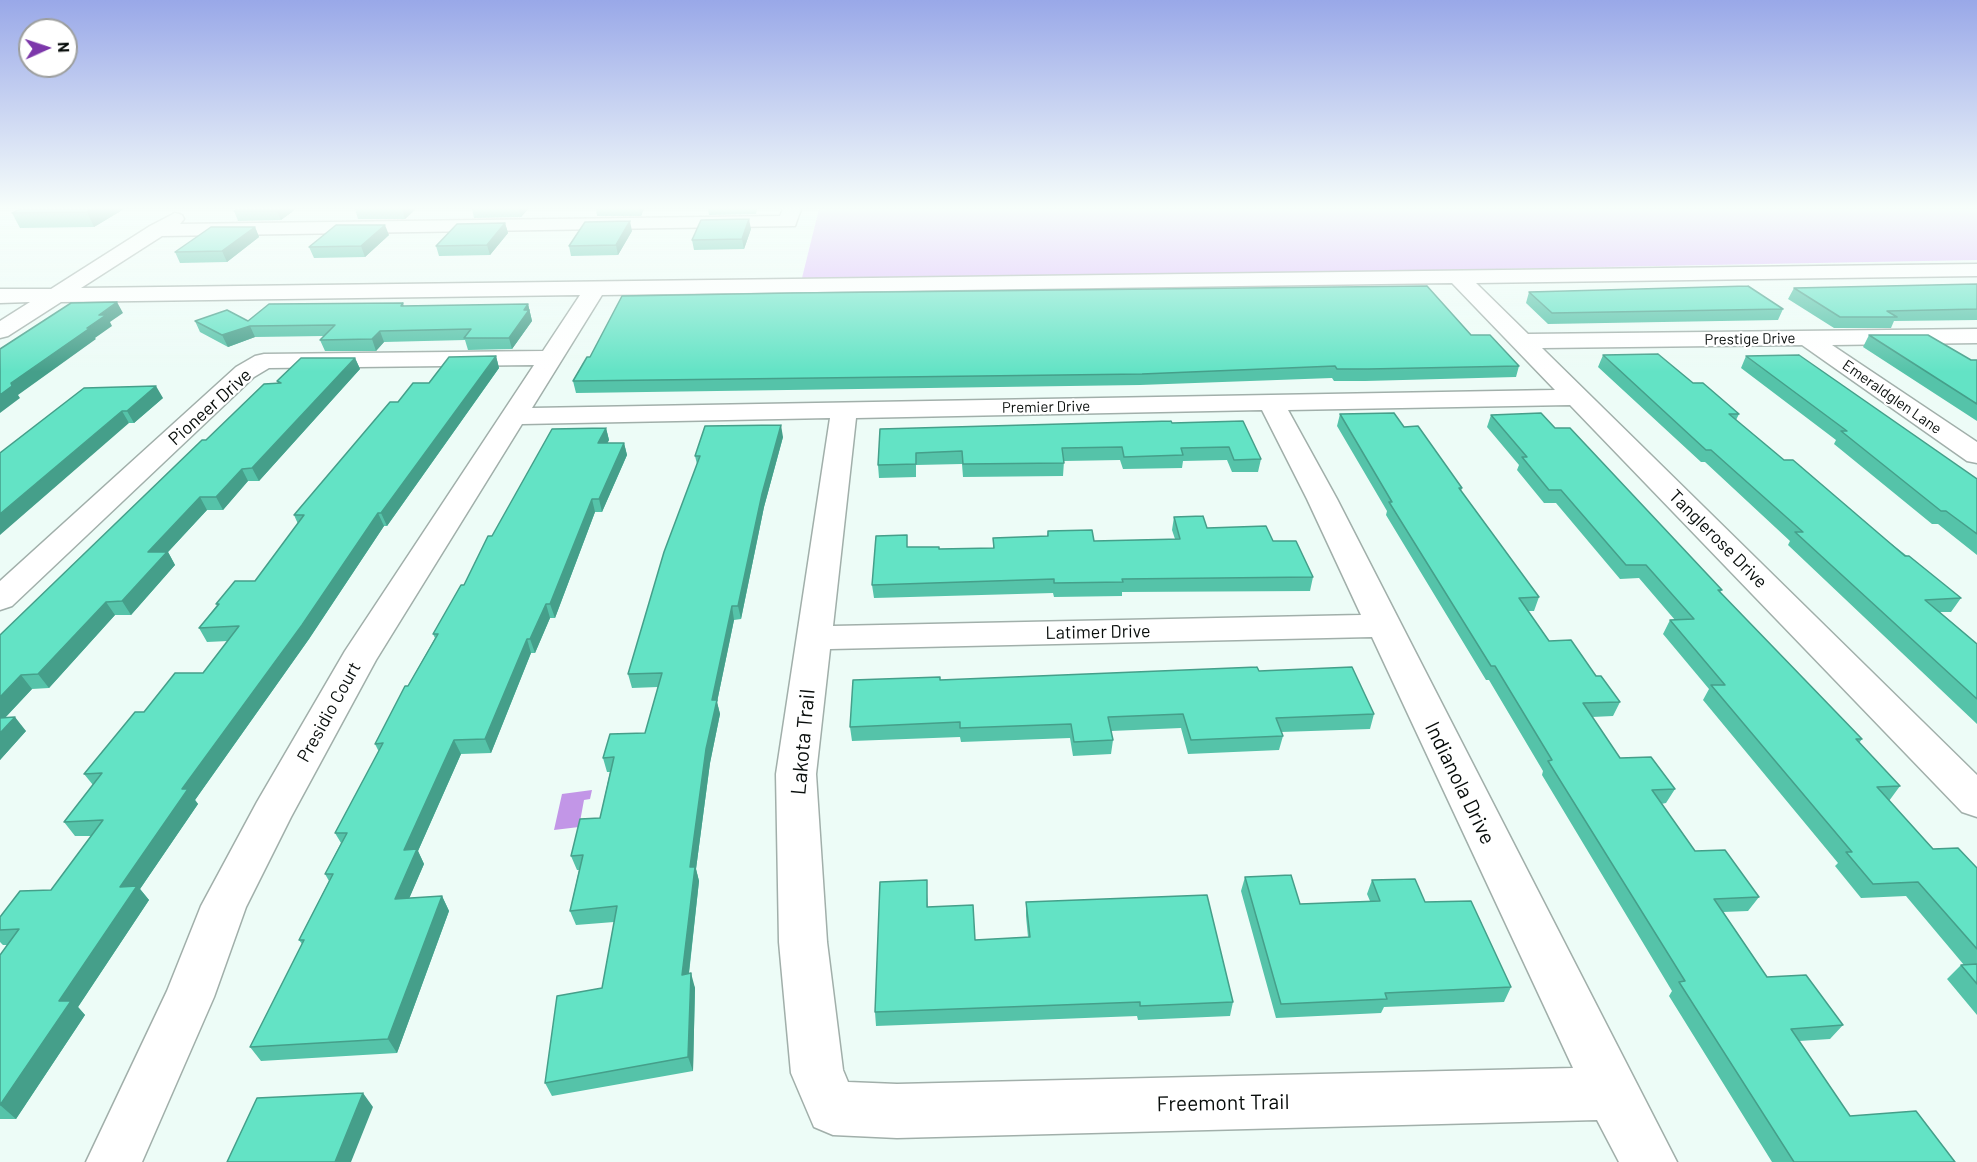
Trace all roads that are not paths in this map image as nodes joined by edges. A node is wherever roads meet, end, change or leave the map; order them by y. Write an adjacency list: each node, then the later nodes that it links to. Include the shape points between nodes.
1 (106, 263): 6 (street)
2 (1977, 270): 3 (street)
3 (1459, 278): 4 (street); 10 (street, Tanglerose Drive)
4 (595, 289): 6 (street); 11 (street, Presidio Court)
5 (0, 296): 6 (street)
6 (55, 296): 7 (street)
7 (0, 331)
8 (1977, 336): 9 (street, Prestige Drive)
9 (1808, 338): 10 (street, Prestige Drive); 16 (street, Emeraldglen Lane)
10 (1523, 341): 12 (street, Tanglerose Drive)
11 (550, 358): 15 (street, Presidio Court); 17 (street, Pioneer Drive, via 264,361 245,372)
12 (1578, 397): 13 (street, Premier Drive); 20 (street, Tanglerose Drive)
13 (1270, 403): 14 (street, Premier Drive); 18 (street, Indianola Drive, via 1322,499)
14 (844, 410): 15 (street, Premier Drive); 19 (street, Lakota Trail)
15 (514, 416): 23 (street, Presidio Court, via 358,660 272,814 224,906 189,997)
16 (1977, 455)
17 (0, 599)
18 (1382, 626): 19 (street, Latimer Drive); 21 (street, Indianola Drive)
19 (813, 638): 22 (street, Lakota Trail, via 796,774 803,942 817,1072)
20 (1977, 801)
21 (1612, 1094): 22 (street, Freemont Trail, via 897,1111); 24 (street, Indianola Drive)
22 (833, 1108)
23 (114, 1162)
24 (1649, 1162)

